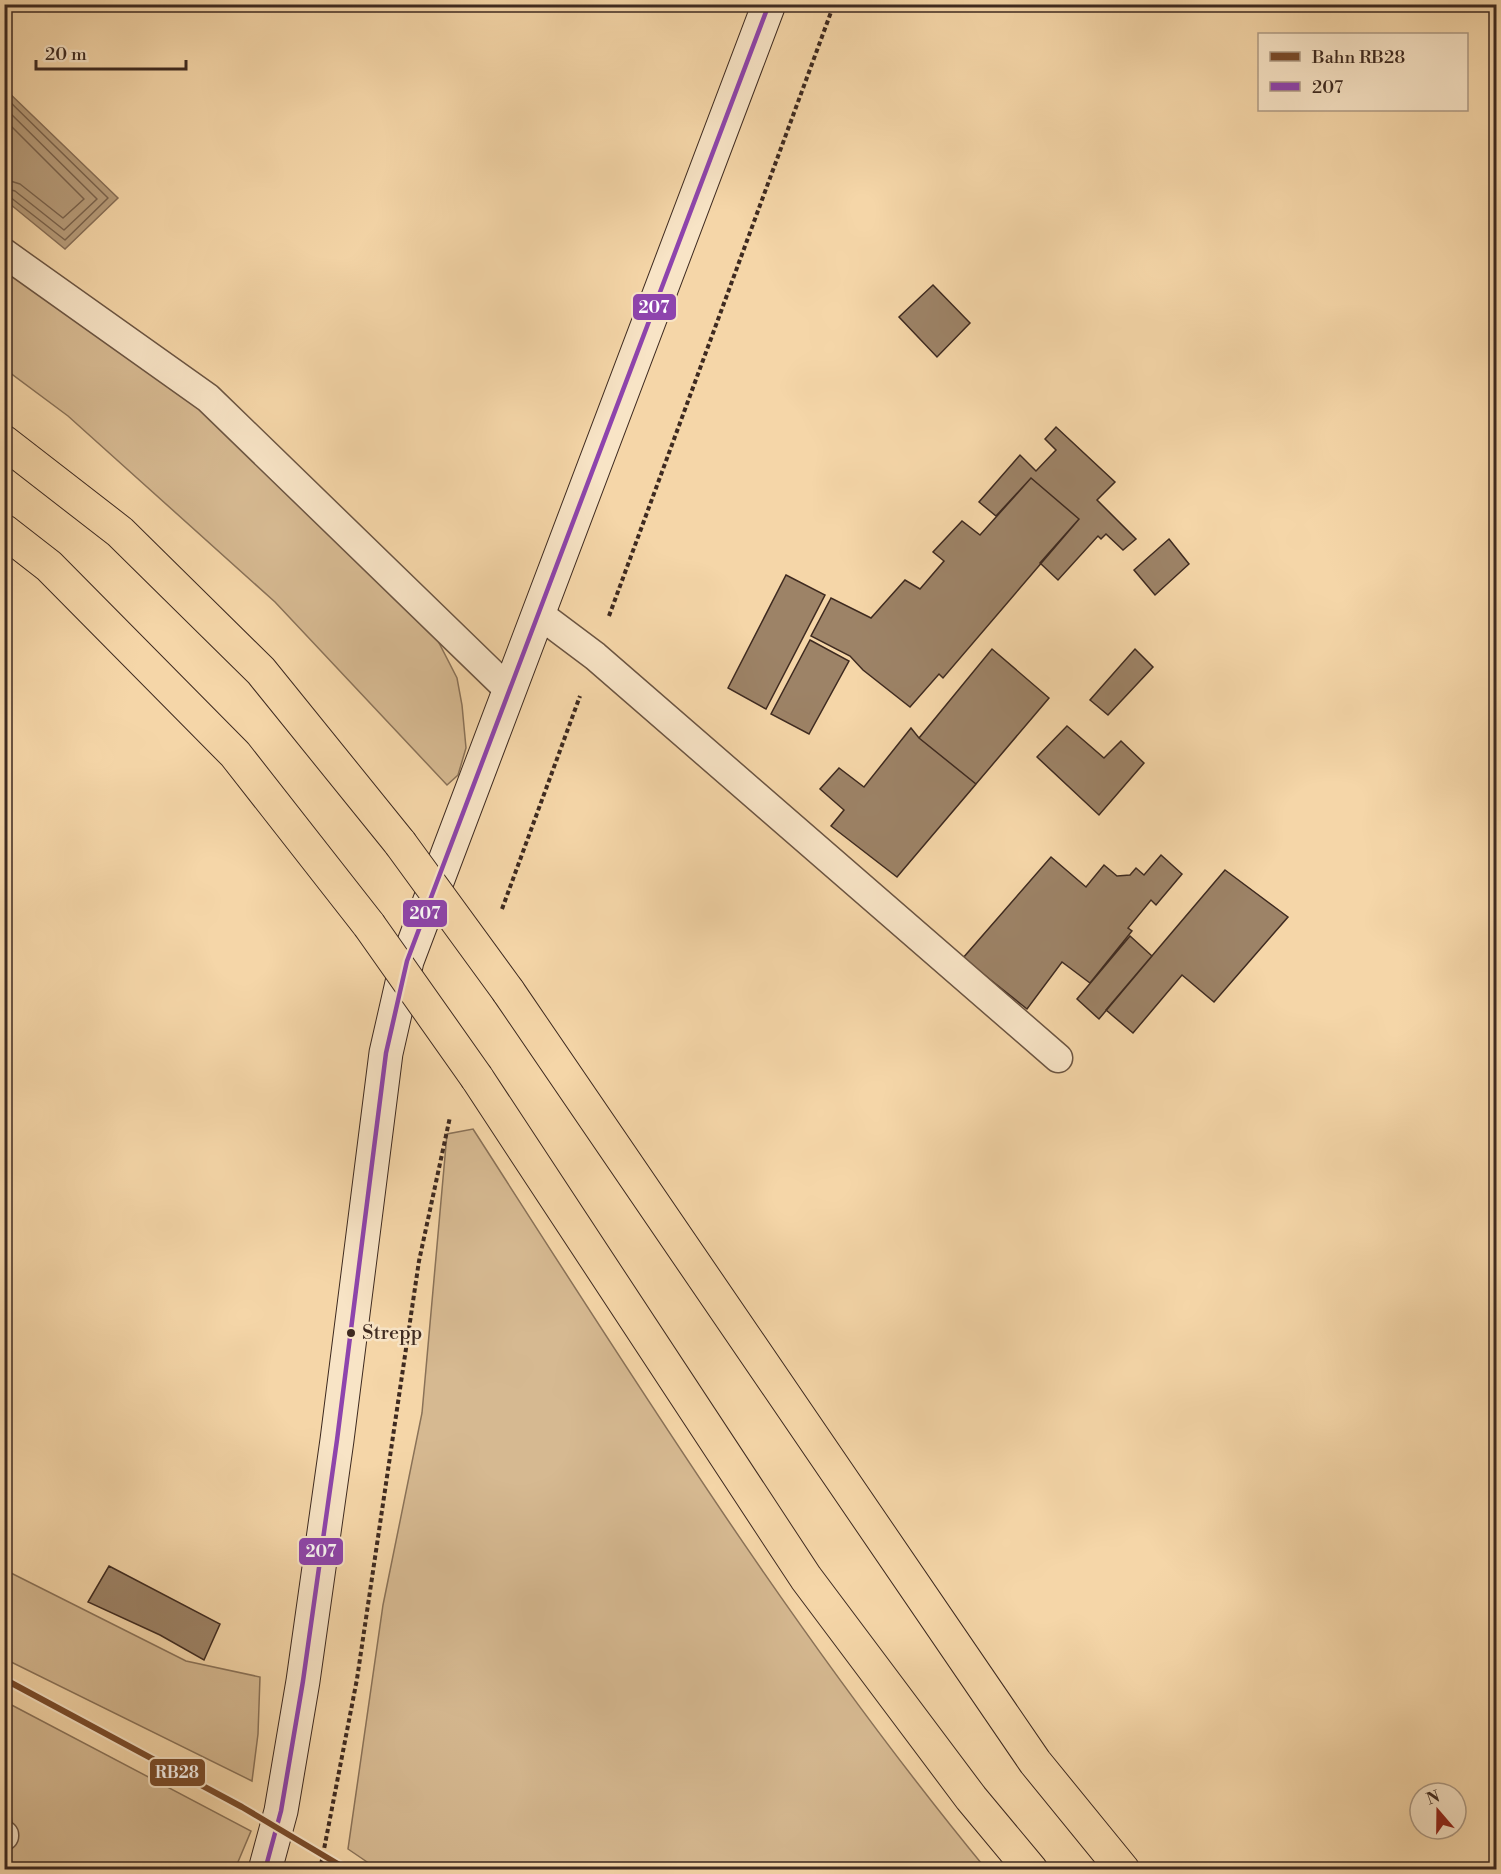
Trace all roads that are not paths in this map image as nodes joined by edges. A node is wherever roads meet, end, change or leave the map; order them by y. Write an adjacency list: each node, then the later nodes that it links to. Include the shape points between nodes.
1 (769, 4): 5 (street)
2 (4, 254): 6 (lane, via 208,398)
3 (4, 442): 10 (main road, bridge, via 120,532 261,671 400,843 508,991 1035,1762)
4 (4, 531): 9 (main road, bridge, via 49,566 235,754 369,925 477,1078 806,1578 971,1798)
5 (539, 614): 6 (street); 7 (lane, via 595,656)
6 (509, 690): 8 (street, via 407,961 386,1053 303,1682 281,1811)
7 (1058, 1059)
8 (265, 1869)
9 (1031, 1869)
10 (1123, 1869)

